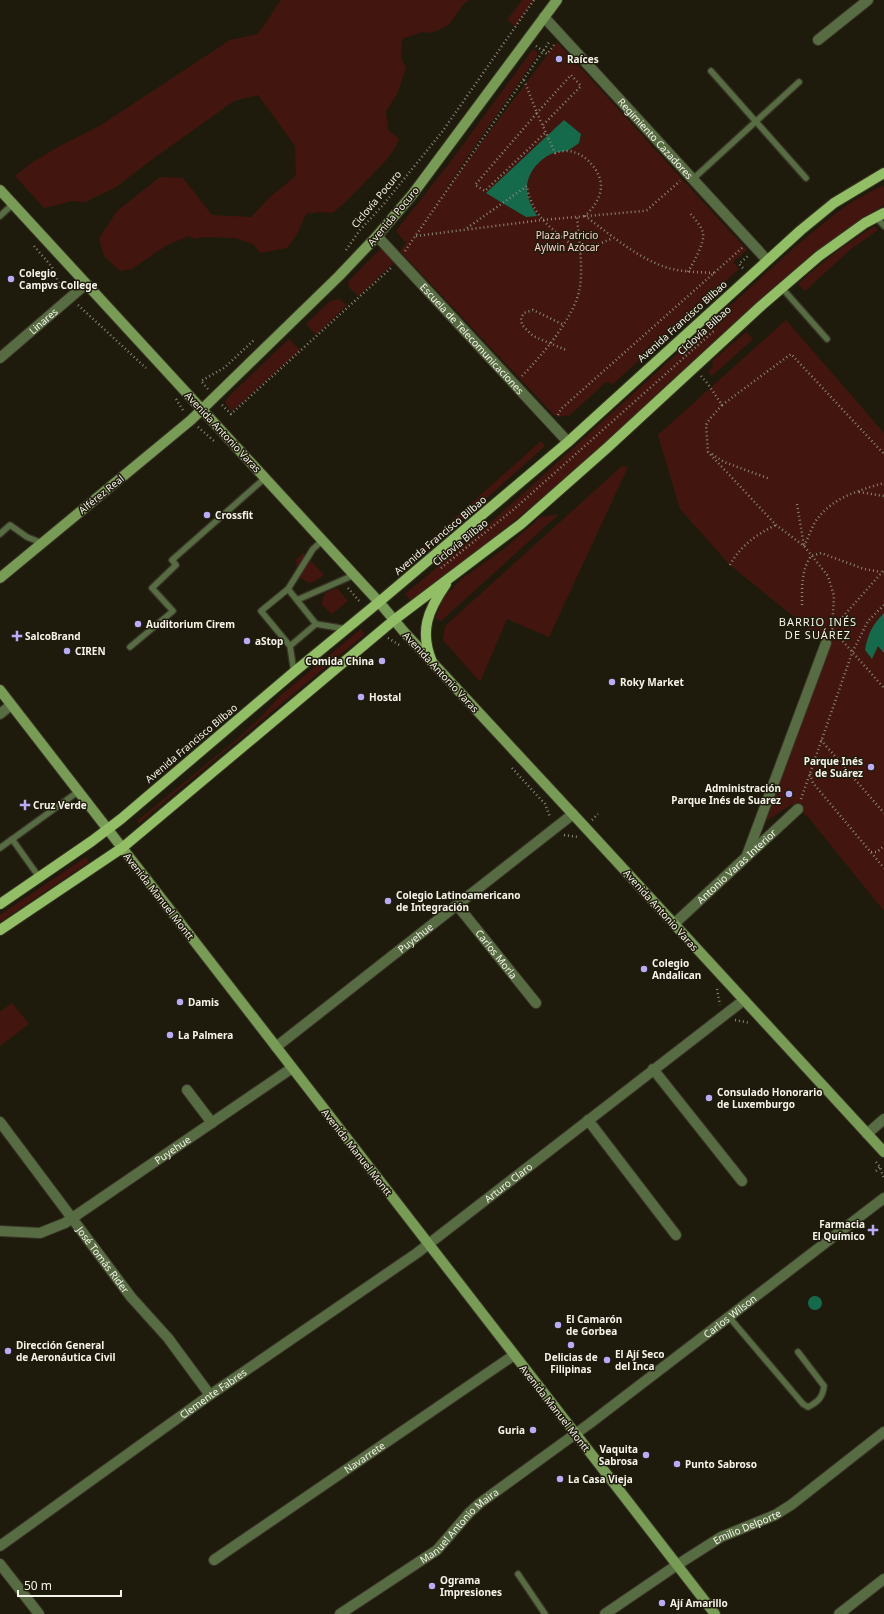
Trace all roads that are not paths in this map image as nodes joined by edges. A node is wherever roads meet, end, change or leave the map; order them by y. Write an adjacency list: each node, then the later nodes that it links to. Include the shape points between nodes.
1 (557, 0): 3 (main road, Avenida Pocuro)
2 (868, 0): 4 (street)
3 (544, 17): 9 (street, Regimiento Cazadores); 16 (main road, Avenida Pocuro, via 412,195)
4 (818, 40)
5 (710, 71): 7 (lane)
6 (799, 82): 7 (lane)
7 (755, 120): 9 (lane); 10 (lane)
8 (883, 174): 17 (main road, Avenida Francisco Bilbao, via 834,203)
9 (690, 176): 17 (street, Regimiento Cazadores, via 748,245)
10 (806, 178)
11 (0, 190): 12 (main road, Avenida Antonio Varas)
12 (13, 204): 14 (lane); 18 (main road, Avenida Antonio Varas)
13 (880, 215): 15 (lane); 19 (main road, via 864,223 830,248)
14 (0, 216)
15 (884, 226)
16 (377, 236): 22 (main road, Avenida Pocuro); 23 (street, Escuela de Telecomunicaciones)
17 (767, 260): 23 (main road, Avenida Francisco Bilbao)
18 (86, 284): 21 (street, Linares); 22 (main road, Avenida Antonio Varas)
19 (782, 288): 20 (lane); 29 (main road, via 521,524)
20 (827, 339)
21 (0, 358)
22 (202, 410): 24 (main road, Avenida Antonio Varas); 27 (main road, Alférez Real)
23 (568, 442): 33 (main road, Avenida Francisco Bilbao)
24 (265, 478): 26 (main road, Avenida Antonio Varas); 39 (lane, via 172,560 176,565 152,588 173,610)
25 (1, 531): 27 (lane, via 10,525 27,537)
26 (322, 540): 28 (main road, Avenida Antonio Varas); 31 (lane, via 313,549)
27 (42, 543): 30 (main road, Alférez Real)
28 (354, 575): 32 (lane); 33 (main road, Avenida Antonio Varas)
29 (451, 577): 34 (main road); 40 (main road, via 426,624 425,641)
30 (0, 578)
31 (288, 589): 32 (lane); 38 (lane, via 261,611)
32 (297, 600): 35 (lane)
33 (379, 602): 34 (main road, Avenida Antonio Varas); 36 (main road, Avenida Francisco Bilbao)
34 (394, 620): 40 (main road, Avenida Antonio Varas); 51 (main road)
35 (316, 624): 36 (lane); 38 (lane)
36 (346, 629): 41 (main road, Avenida Francisco Bilbao)
37 (826, 643): 52 (street)
38 (290, 646): 41 (lane)
39 (130, 647)
40 (432, 662): 47 (main road, Avenida Antonio Varas)
41 (294, 672): 48 (main road, Avenida Francisco Bilbao)
42 (0, 690): 43 (main road, Avenida Manuel Montt)
43 (11, 705): 44 (street); 45 (main road, Avenida Manuel Montt)
44 (0, 714)
45 (78, 791): 48 (main road, Avenida Manuel Montt); 49 (lane)
46 (798, 809): 52 (street, Antonio Varas Interior)
47 (573, 814): 55 (street, Puyehue); 56 (main road, Avenida Antonio Varas)
48 (108, 829): 51 (main road, Avenida Manuel Montt); 53 (main road, Avenida Francisco Bilbao)
49 (12, 840): 50 (lane); 53 (lane)
50 (0, 848)
51 (122, 848): 57 (main road); 60 (main road, Avenida Manuel Montt)
52 (747, 855): 56 (street, Antonio Varas Interior)
53 (39, 877): 54 (main road, Avenida Francisco Bilbao)
54 (0, 904)
55 (457, 906): 59 (street, Carlos Morla); 60 (street, Puyehue)
56 (674, 924): 58 (main road, Avenida Antonio Varas)
57 (0, 930)
58 (744, 1000): 62 (street, Arturo Claro); 68 (main road, Avenida Antonio Varas)
59 (536, 1003)
60 (276, 1047): 61 (main road, Avenida Manuel Montt)
61 (292, 1068): 67 (street, Puyehue); 75 (main road, Avenida Manuel Montt)
62 (654, 1069): 65 (street, Arturo Claro); 70 (street)
63 (187, 1090): 67 (street)
64 (884, 1119): 68 (street)
65 (588, 1120): 74 (street); 75 (street, Arturo Claro)
66 (0, 1122): 72 (street, José Tomás Rider)
67 (212, 1123): 72 (street, Puyehue)
68 (867, 1134): 69 (main road, Avenida Antonio Varas)
69 (884, 1152)
70 (742, 1181)
71 (884, 1198): 76 (street, Carlos Wilson)
72 (73, 1218): 73 (street, Puyehue, via 57,1228 40,1233); 79 (street, José Tomás Rider)
73 (0, 1231)
74 (676, 1235)
75 (429, 1244): 78 (main road, Avenida Manuel Montt); 79 (street, Clemente Fabres)
76 (729, 1317): 77 (lane, via 802,1404 808,1407 823,1395 824,1386); 81 (street, Carlos Wilson)
77 (798, 1352)
78 (514, 1355): 81 (main road, Avenida Manuel Montt); 83 (street, Navarrete)
79 (210, 1394): 82 (street, Clemente Fabres)
80 (884, 1432): 85 (street, Emilio Delporte, via 791,1505 768,1518 721,1537)
81 (576, 1435): 85 (main road, Avenida Manuel Montt); 89 (street, Manuel Antonio Maira, via 480,1503 437,1550)
82 (0, 1546)
83 (214, 1560)
84 (0, 1564): 88 (street)
85 (676, 1565): 91 (street, Emilio Delporte); 92 (main road, Avenida Manuel Montt)
86 (518, 1574): 90 (lane)
87 (884, 1579): 93 (street)
88 (39, 1614)
89 (340, 1614)
90 (545, 1614)
91 (605, 1614)
92 (715, 1614)
93 (839, 1614)

